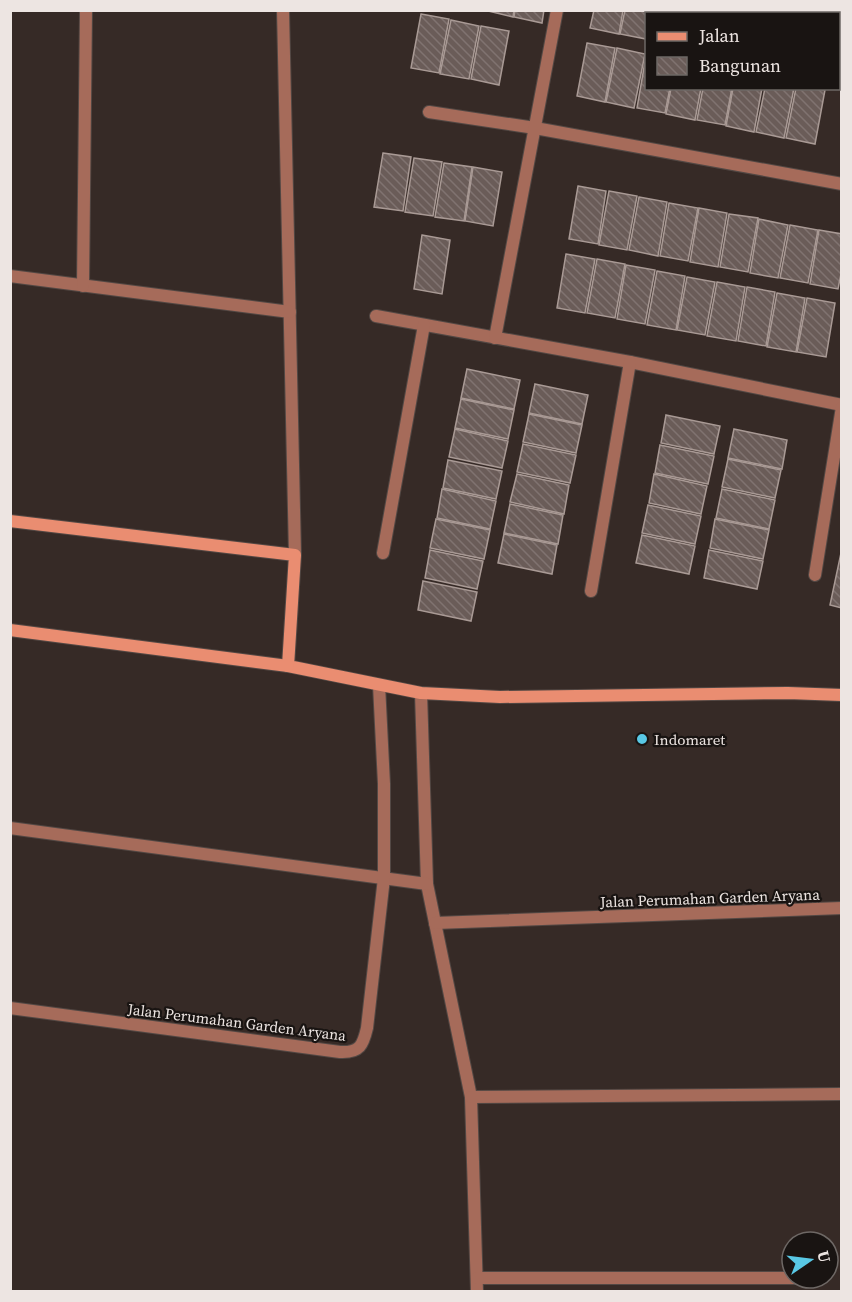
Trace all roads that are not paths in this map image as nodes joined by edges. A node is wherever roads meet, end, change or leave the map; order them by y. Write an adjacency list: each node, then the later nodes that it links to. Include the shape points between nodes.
1 (86, 10): 8 (street)
2 (283, 10): 9 (street)
3 (557, 10): 5 (street)
4 (429, 112): 5 (street)
5 (535, 128): 6 (street); 12 (street)
6 (842, 184)
7 (10, 276): 8 (street)
8 (83, 286): 9 (street)
9 (290, 312): 17 (street)
10 (375, 316): 11 (street)
11 (424, 325): 12 (street); 16 (street)
12 (495, 338): 13 (street)
13 (630, 362): 14 (street); 19 (street)
14 (842, 406): 18 (street)
15 (10, 520): 17 (street)
16 (382, 553)
17 (295, 555): 21 (street)
18 (815, 574)
19 (591, 591)
20 (10, 630): 21 (street)
21 (288, 666): 22 (street)
22 (379, 685): 23 (street); 26 (street, Jalan Perumahan Garden Aryana)
23 (421, 693): 24 (street, via 500,697); 27 (street)
24 (842, 695)
25 (10, 828): 26 (street)
26 (384, 878): 27 (street); 30 (street, Jalan Perumahan Garden Aryana, via 367,1028 362,1044 350,1052)
27 (427, 884): 29 (street)
28 (842, 908): 29 (street, Jalan Perumahan Garden Aryana)
29 (435, 923): 32 (street)
30 (10, 1008)
31 (842, 1094): 32 (street)
32 (471, 1097): 33 (street)
33 (477, 1278): 34 (street); 35 (street)
34 (780, 1278)
35 (477, 1292)

